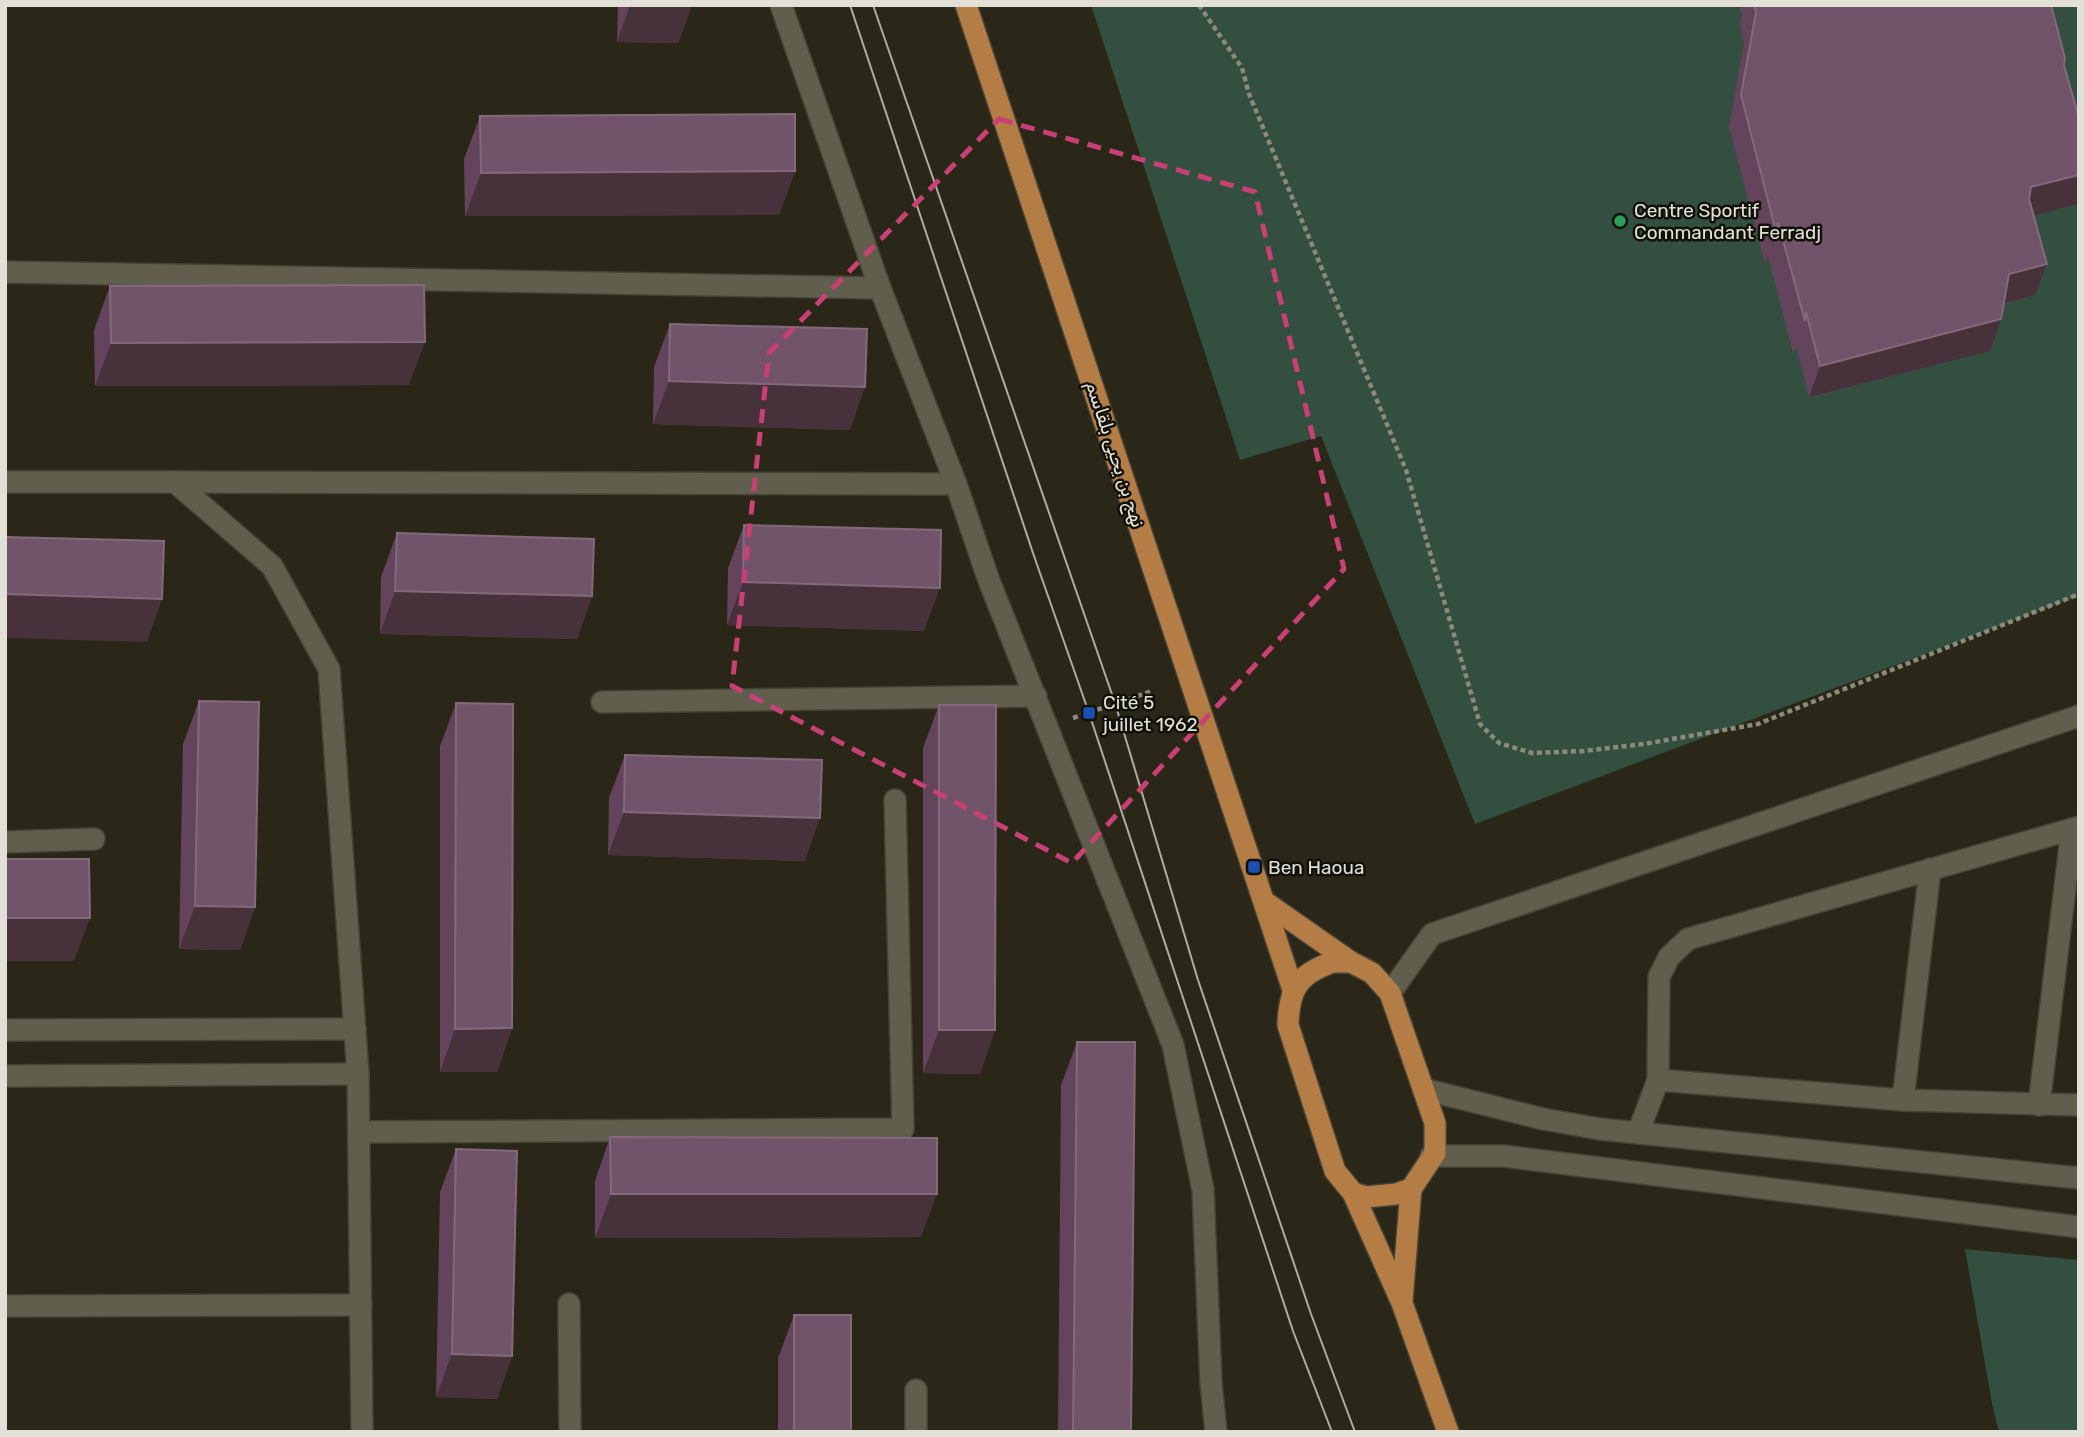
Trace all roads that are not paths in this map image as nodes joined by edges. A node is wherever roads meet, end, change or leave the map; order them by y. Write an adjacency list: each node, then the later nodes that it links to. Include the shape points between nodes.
1 (781, 5): 4 (street)
2 (966, 5): 16 (main road, نهج بن يحيى بلقاسم)
3 (5, 272): 4 (street)
4 (880, 288): 7 (street)
5 (5, 482): 6 (street)
6 (175, 482): 7 (street); 20 (street, via 272,566 329,669)
7 (956, 484): 8 (street)
8 (1035, 696): 9 (street); 44 (street, via 1173,1045 1203,1190)
9 (602, 702)
10 (2079, 716): 19 (street, via 1432,934)
11 (895, 800): 29 (street, via 904,1129)
12 (2075, 828): 15 (street); 27 (street)
13 (94, 839): 14 (street)
14 (5, 842)
15 (1930, 869): 24 (street, via 1688,939 1669,957 1659,977); 26 (street)
16 (1265, 902): 17 (main road); 18 (main road, نهج بن يحيى بلقاسم)
17 (1351, 962): 18 (main road, via 1315,968); 19 (main road, via 1372,973)
18 (1293, 990): 34 (main road, via 1289,1025 1335,1171)
19 (1390, 993): 25 (main road)
20 (355, 1029): 21 (street); 22 (street)
21 (5, 1030)
22 (358, 1074): 23 (street); 29 (street)
23 (5, 1076)
24 (1658, 1080): 26 (street); 30 (street)
25 (1423, 1090): 30 (street, via 1543,1119); 31 (main road, via 1435,1123)
26 (1903, 1100): 27 (street)
27 (2039, 1105): 28 (street)
28 (2079, 1105)
29 (359, 1132): 38 (street)
30 (1639, 1133): 32 (street)
31 (1431, 1156): 33 (main road); 35 (street, via 1503,1156)
32 (2079, 1178)
33 (1411, 1189): 34 (main road, via 1366,1197); 36 (main road)
34 (1353, 1193): 36 (main road)
35 (2079, 1227)
36 (1402, 1303): 45 (main road)
37 (569, 1304): 42 (street)
38 (360, 1305): 39 (street); 41 (street)
39 (5, 1306)
40 (916, 1390): 43 (street)
41 (362, 1432)
42 (570, 1432)
43 (916, 1432)
44 (1216, 1432)
45 (1448, 1432)

